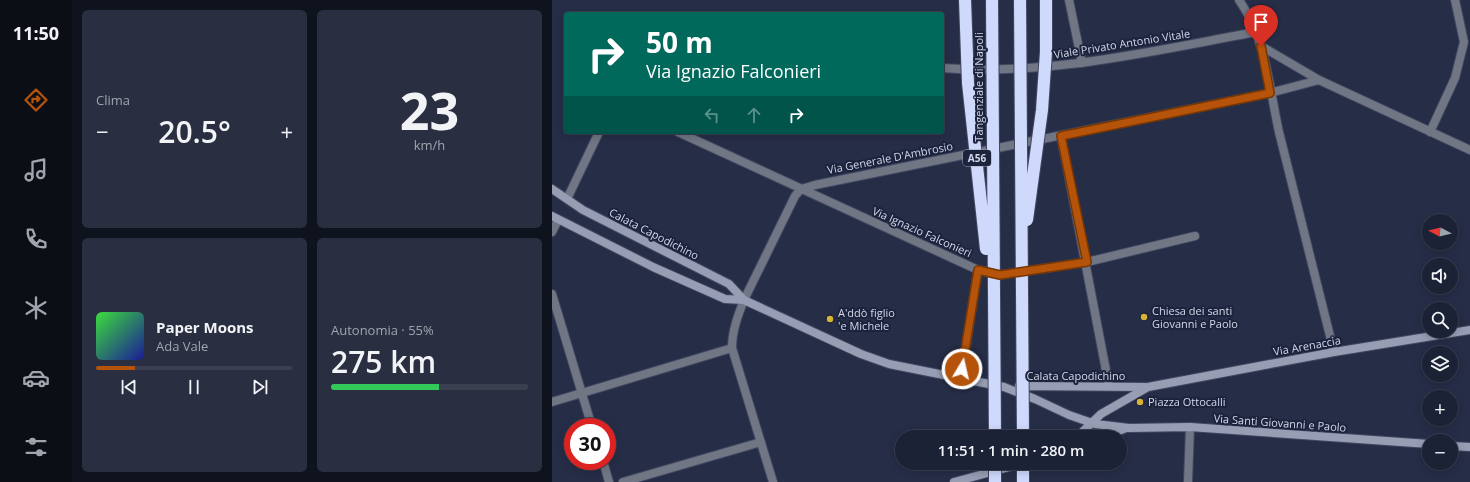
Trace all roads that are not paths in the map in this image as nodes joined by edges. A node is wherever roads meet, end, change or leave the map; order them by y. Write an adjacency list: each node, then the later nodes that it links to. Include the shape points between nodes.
1 (965, 0): 30 (highway, A56, bridge, via 968,83)
2 (992, 0): 30 (highway, Tangenziale di Napoli, bridge)
3 (1020, 0): 25 (highway, bridge)
4 (1046, 0): 25 (highway, bridge, via 1042,110)
5 (1069, 0): 10 (street)
6 (1239, 0): 8 (street)
7 (1455, 0): 14 (street, via 1464,42 1455,78)
8 (1256, 32): 9 (street); 10 (street, Viale Privato Antonio Vitale)
9 (1261, 46): 12 (street); 13 (street)
10 (1082, 63): 11 (street, Viale Privato Antonio Vitale)
11 (944, 68)
12 (1319, 80): 13 (street, Via Generale D'Ambrosio); 14 (street)
13 (1270, 93): 17 (street, Via Generale D'Ambrosio); 33 (street)
14 (1430, 132): 18 (street)
15 (598, 134): 21 (street)
16 (682, 134): 20 (street, Via Ignazio Falconieri)
17 (1061, 136): 20 (street, Via Generale D'Ambrosio); 26 (street)
18 (1470, 150)
19 (552, 189): 21 (main road, Calata Capodichino)
20 (801, 189): 27 (street, Via Ignazio Falconieri); 29 (street, via 790,205)
21 (567, 199): 29 (main road, Calata Capodichino, via 583,210 728,284)
22 (555, 218): 23 (street); 29 (main road, Calata Capodichino, via 725,299)
23 (552, 232)
24 (1196, 236): 26 (street, Via Ignazio Falconieri)
25 (1021, 260): 45 (highway, bridge)
26 (1087, 262): 27 (street, Via Ignazio Falconieri, via 1000,275); 35 (street)
27 (978, 270): 34 (street)
28 (552, 294): 38 (street)
29 (744, 300): 32 (street, via 734,328); 34 (main road, Calata Capodichino, via 861,354 889,364)
30 (994, 316): 44 (highway, Tangenziale di Napoli / A56, bridge)
31 (1470, 330): 33 (main road, Via Arenaccia)
32 (732, 348): 38 (street); 48 (street)
33 (1334, 352): 37 (main road, Via Arenaccia)
34 (961, 378): 36 (main road, Calata Capodichino)
35 (1109, 386): 36 (main road, Calata Capodichino); 37 (main road, Calata Capodichino)
36 (1004, 387): 41 (main road, Calata Capodichino)
37 (1148, 387): 41 (main road, via 1114,406)
38 (582, 394): 39 (street); 40 (street)
39 (552, 402)
40 (589, 418)
41 (1091, 423): 43 (main road, Calata Capodichino); 46 (main road)
42 (1190, 427): 43 (main road, Via Santi Giovanni e Paolo); 49 (main road, Via Santi Giovanni e Paolo); 62 (street)
43 (1129, 428): 47 (main road)
44 (995, 430)
45 (1023, 430)
46 (1084, 430)
47 (1123, 430)
48 (761, 442): 58 (street); 59 (street)
49 (1422, 444)
50 (1458, 446): 51 (main road)
51 (1470, 447)
52 (605, 470): 57 (street)
53 (995, 470): 60 (highway, bridge)
54 (999, 470): 56 (main road)
55 (1024, 470): 61 (highway, bridge)
56 (959, 481)
57 (609, 482)
58 (624, 482)
59 (773, 482)
60 (995, 482)
61 (1023, 482)
62 (1188, 482)

